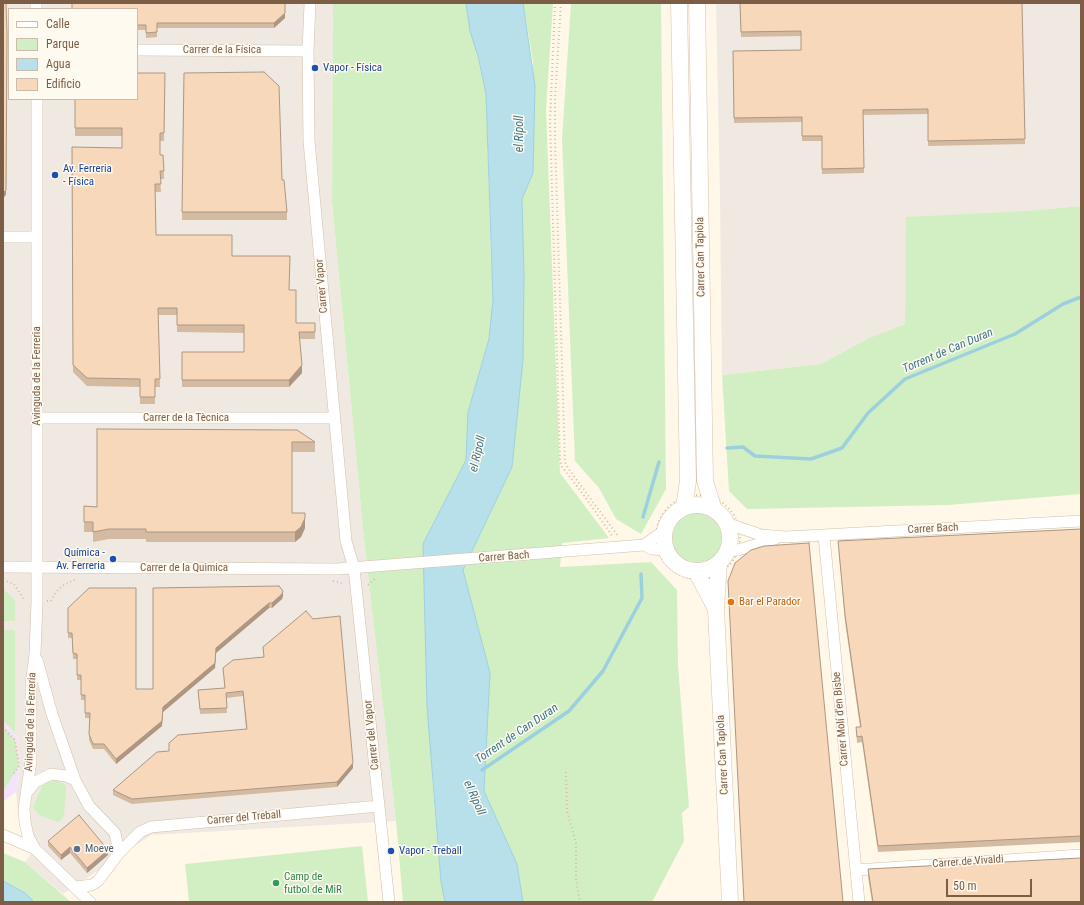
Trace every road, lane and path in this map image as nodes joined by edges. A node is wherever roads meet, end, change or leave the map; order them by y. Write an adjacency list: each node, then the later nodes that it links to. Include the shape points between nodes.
1 (310, 3): 7 (street, Carrer Vapor)
2 (555, 3): 20 (path, via 550,121 560,461)
3 (561, 3): 20 (path, via 555,139 565,462 610,525)
4 (679, 3): 13 (street, Carrer Can Tapiola, via 688,481)
5 (697, 3): 14 (street, Carrer Can Tapiola, via 705,481)
6 (138, 50): 7 (street, Carrer de la Física)
7 (308, 51): 12 (street, Carrer Vapor, via 309,141)
8 (37, 100): 10 (street, Avinguda de la Ferreria)
9 (3, 237): 10 (street)
10 (36, 237): 11 (street, Avinguda de la Ferreria)
11 (38, 418): 12 (street, Carrer de la Tècnica); 25 (street, Avinguda de la Ferreria)
12 (334, 418): 26 (street, Carrer Vapor, via 346,541)
13 (685, 502): 14 (street, via 705,506); 14 (path, via 702,495); 17 (street, via 671,516); 17 (path, via 674,502 667,508 658,524)
14 (712, 504): 16 (street); 16 (path, via 727,507 733,514)
15 (1081, 522): 18 (street, Carrer Bach)
16 (732, 525): 19 (street, Carrer Bach, via 761,535); 23 (path); 23 (street, Carrer Can Tapiola)
17 (660, 534): 21 (street, Carrer Bach); 22 (street); 22 (path)
18 (824, 536): 19 (street, Carrer Bach); 47 (street, Carrer Molí d'en Bisbe)
19 (786, 537): 23 (street, Carrer Bach)
20 (617, 544): 21 (street, Carrer Bach); 26 (street, Carrer Bach, via 567,552)
21 (644, 545): 22 (street, Carrer Bach)
22 (662, 550): 27 (street, via 680,567); 27 (path, via 664,562 671,570 685,577)
23 (725, 559): 23 (path, via 731,562); 27 (path); 27 (street); 35 (street, Carrer Can Tapiola)
24 (3, 567): 25 (street, Carrer de la Quimica)
25 (36, 568): 26 (street, Carrer de la Quimica); 34 (street, Avinguda de la Ferreria)
26 (359, 568): 42 (street, Carrer del Vapor)
27 (698, 575): 35 (street, Carrer Can Tapiola)
28 (376, 577): 33 (path)
29 (82, 579): 34 (path, via 75,579 62,586 50,601)
30 (330, 579): 32 (path, via 337,583)
31 (3, 580): 34 (path, via 14,584 26,602)
32 (350, 584)
33 (368, 584)
34 (37, 602): 36 (street, Avinguda de la Ferreria)
35 (716, 609): 52 (street, Carrer Can Tapiola)
36 (36, 654): 40 (street, Avinguda de la Ferreria, via 52,714); 41 (street, Avinguda de la Ferreria, via 32,685)
37 (3, 727): 39 (path, via 15,740 19,766)
38 (566, 772): 51 (path, via 567,811 576,843 576,880)
39 (13, 775)
40 (75, 780): 41 (street, Avinguda de la Ferreria, via 51,774 35,782); 45 (street, Avinguda de la Ferreria, via 89,806 115,833)
41 (28, 791): 44 (street, Avinguda de la Ferreria, via 24,809 25,822 28,836)
42 (379, 806): 45 (street, Carrer del Treball, via 165,824 140,832); 50 (street, Carrer del Vapor)
43 (3, 835): 44 (street)
44 (35, 849): 48 (street, Avinguda de la Ferreria)
45 (119, 853): 48 (street, via 92,886)
46 (1081, 855): 47 (street, Carrer de Vivaldi)
47 (856, 870): 53 (street, Carrer Molí d'en Bisbe)
48 (76, 887): 49 (street, Avinguda de la Ferreria)
49 (90, 902)
50 (389, 902)
51 (580, 902)
52 (730, 902)
53 (859, 902)

